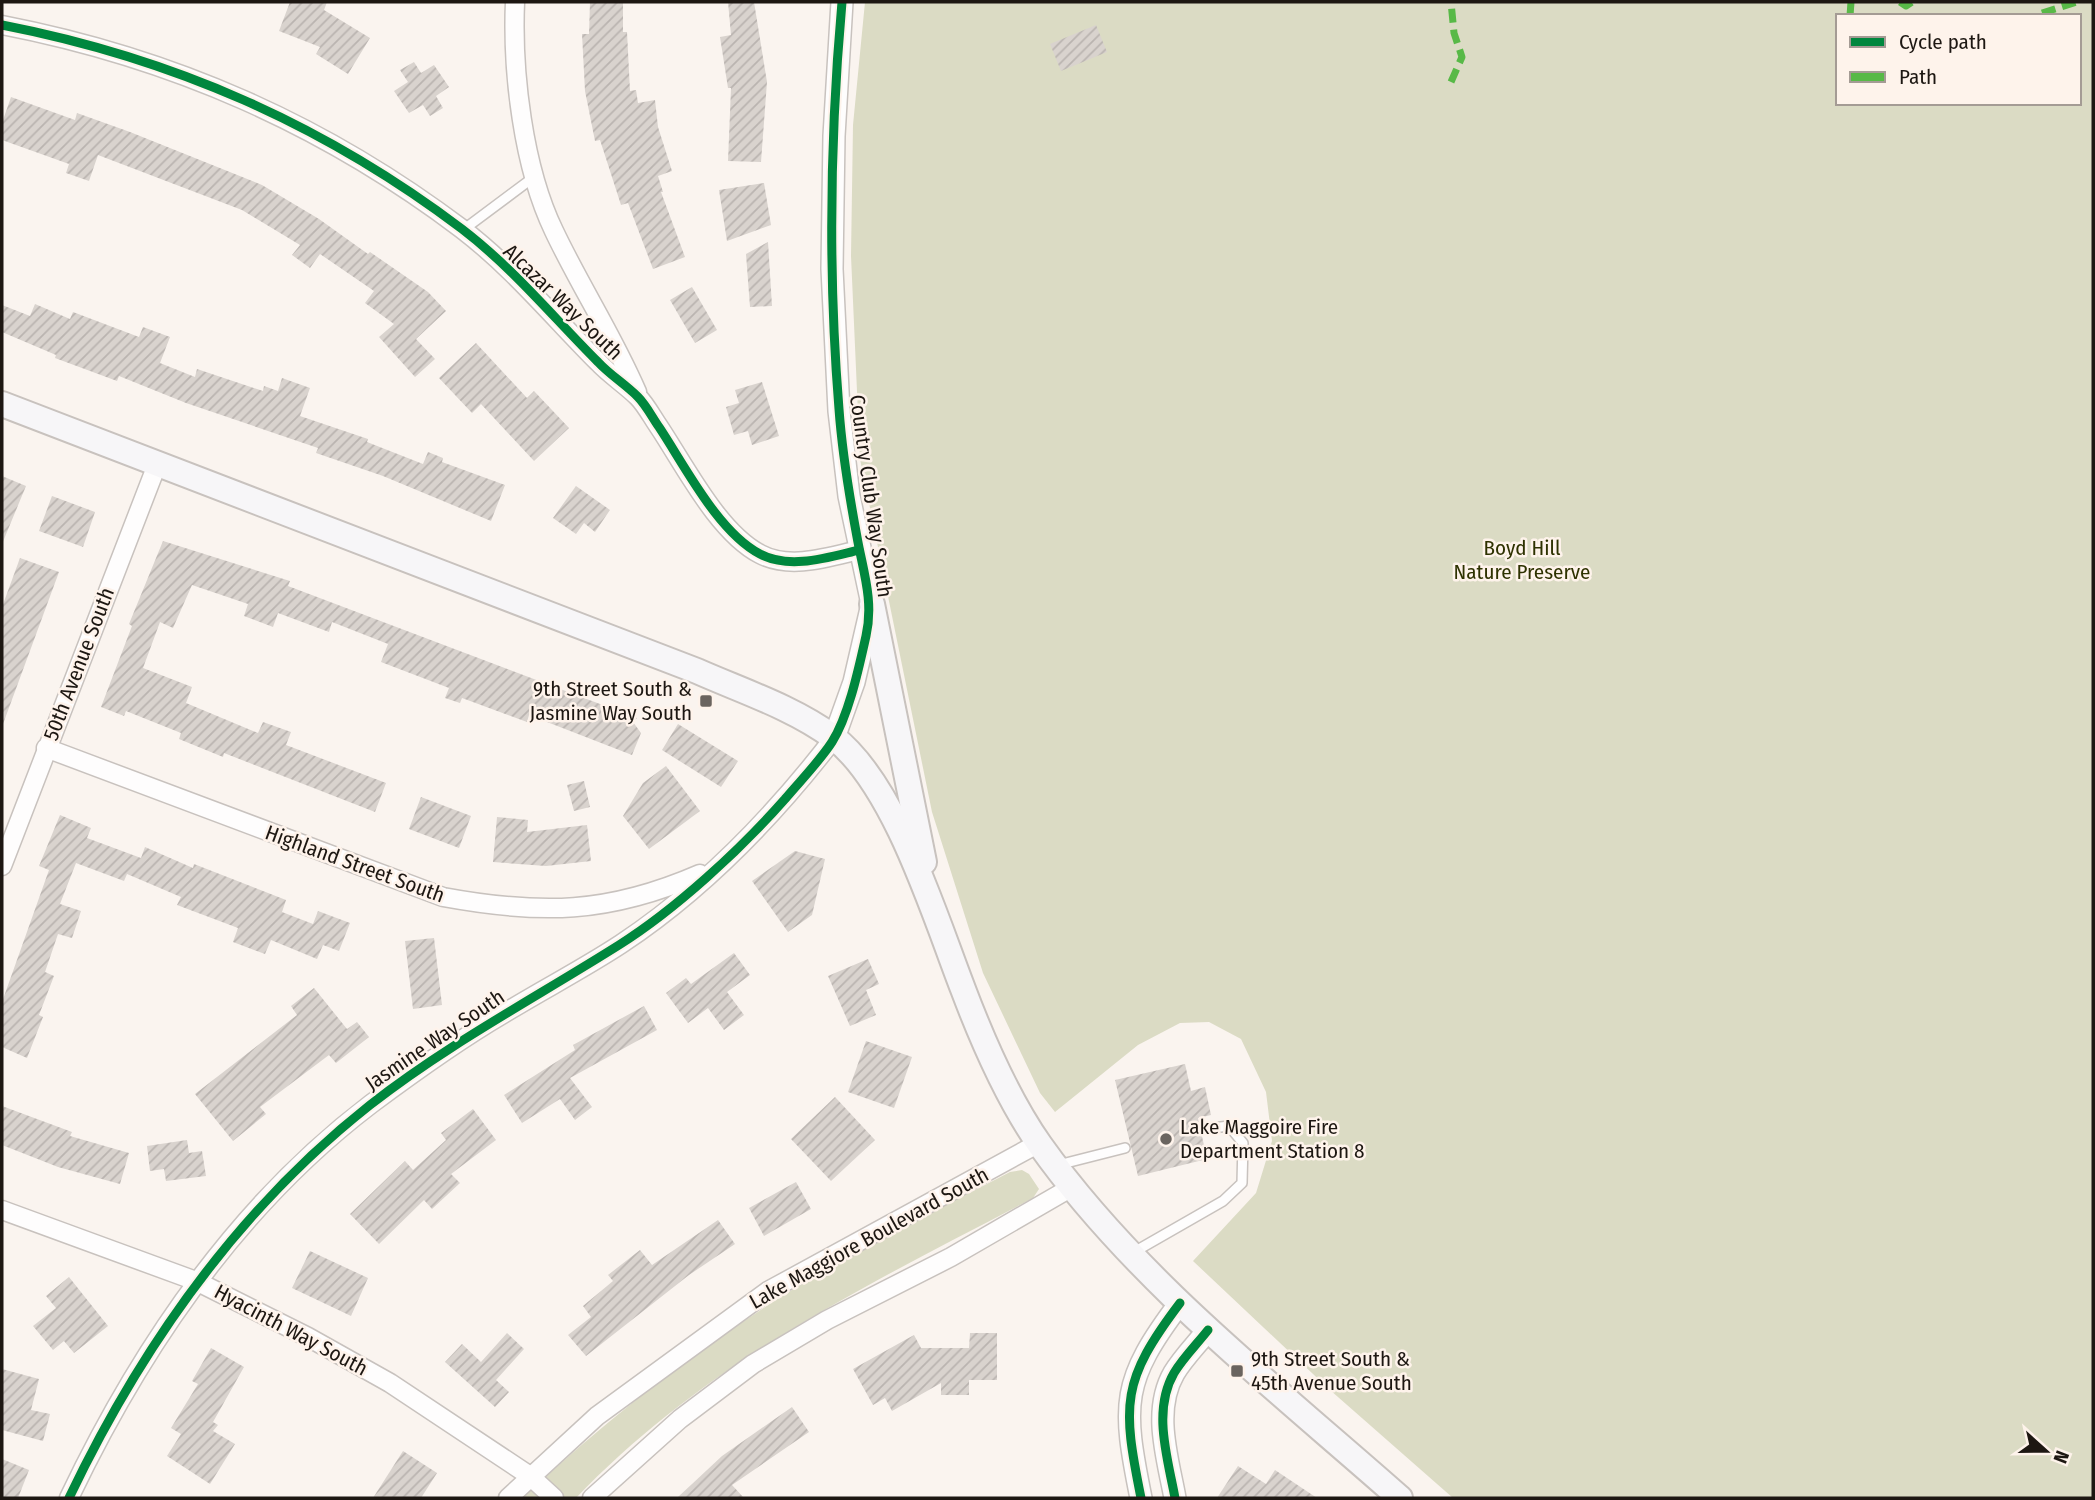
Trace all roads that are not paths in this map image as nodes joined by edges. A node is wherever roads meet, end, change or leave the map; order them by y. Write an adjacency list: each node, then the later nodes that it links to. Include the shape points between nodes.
1 (515, 2): 4 (street, via 517,94)
2 (842, 2): 9 (street, Country Club Way South, via 832,269 839,411)
3 (2, 24): 5 (street, Alcazar Way South, via 117,52 205,82 286,118 358,159)
4 (535, 176): 5 (lane); 6 (street, via 552,229 618,348)
5 (463, 230): 6 (street, Alcazar Way South, via 545,304 598,363)
6 (640, 398): 9 (street, Alcazar Way South, via 714,510 761,554 782,561 813,560)
7 (2, 404): 8 (main road)
8 (158, 462): 11 (main road, via 696,671 790,711); 12 (street, 50th Avenue South)
9 (859, 550): 10 (street, Country Club Way South)
10 (872, 604): 11 (street, Country Club Way South, via 854,682); 15 (main road)
11 (834, 738): 14 (street, Jasmine Way South, via 753,835); 15 (main road, via 868,777 895,820)
12 (46, 748): 13 (street, 50th Avenue South); 14 (street, Highland Street South, via 443,897 530,909 596,906 655,894)
13 (2, 866)
14 (713, 868): 23 (street, Jasmine Way South, via 681,900 621,944 460,1041 368,1107 299,1168)
15 (933, 908): 17 (main road, via 987,1048)
16 (1212, 1128): 22 (lane, via 1229,1126 1243,1143 1242,1184 1223,1201)
17 (1039, 1143): 19 (main road); 26 (street, Lake Maggiore Boulevard South, via 768,1291 597,1416)
18 (1125, 1148): 19 (lane)
19 (1056, 1166): 20 (main road)
20 (1072, 1187): 22 (main road); 30 (street, via 754,1364 680,1419)
21 (2, 1210): 23 (street, Hyacinth Way South)
22 (1133, 1253): 24 (main road)
23 (196, 1281): 26 (street, Hyacinth Way South, via 308,1336); 27 (street, Jasmine Way South, via 140,1365)
24 (1180, 1303): 25 (main road); 31 (street, via 1142,1356 1132,1382 1128,1410)
25 (1208, 1330): 32 (street, via 1173,1374 1163,1402); 33 (main road)
26 (530, 1476): 28 (street, Lake Maggiore Boulevard South); 29 (street, Hyacinth Way South)
27 (69, 1498)
28 (508, 1498)
29 (554, 1498)
30 (592, 1498)
31 (1141, 1498)
32 (1175, 1498)
33 (1400, 1498)

